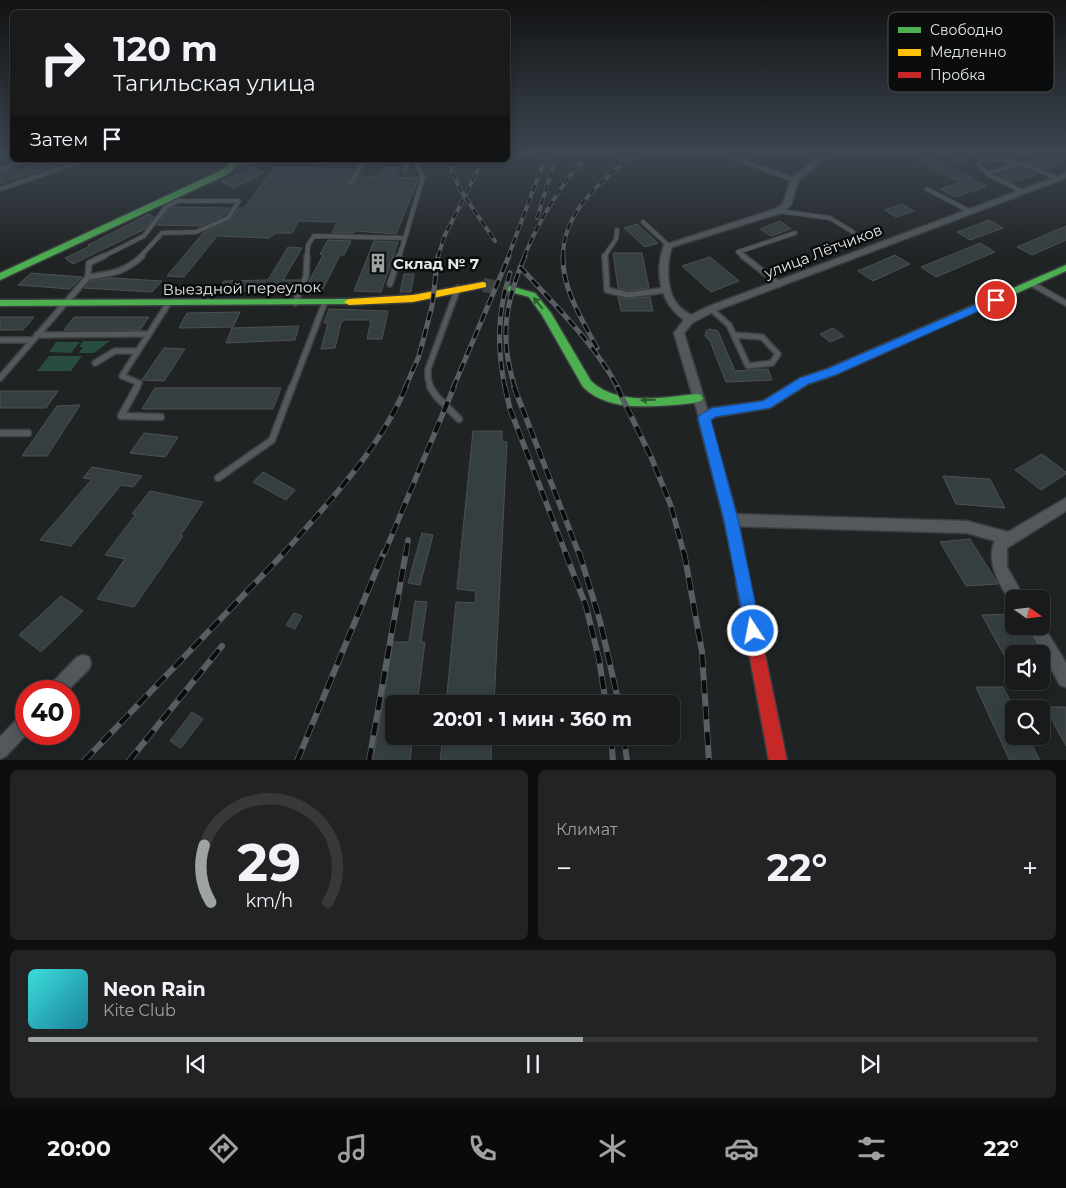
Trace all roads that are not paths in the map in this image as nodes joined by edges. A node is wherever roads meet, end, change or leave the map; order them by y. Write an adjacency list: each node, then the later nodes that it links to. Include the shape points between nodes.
1 (187, 186): 17 (street)
2 (420, 186): 14 (lane)
3 (792, 186): 8 (street, via 787,205)
4 (1012, 186): 7 (lane)
5 (1036, 186): 7 (street, улица Лётчиков)
6 (928, 189): 9 (lane)
7 (1023, 192): 9 (street, улица Лётчиков)
8 (778, 211): 13 (lane, via 830,218); 15 (street)
9 (971, 212): 20 (street, улица Лётчиков)
10 (643, 222): 15 (lane)
11 (617, 230): 25 (lane, via 616,239 604,256 607,290 648,294)
12 (795, 232): 20 (lane, via 738,252)
13 (853, 232)
14 (405, 238): 19 (lane); 28 (lane, via 314,236 308,245 306,276)
15 (668, 245): 25 (street, via 664,254)
16 (1066, 268): 21 (street)
17 (0, 277)
18 (88, 277): 18 (lane, via 114,274 132,266 162,233 196,232 228,218 239,201 178,201 166,206 144,236 89,263); 30 (lane)
19 (390, 284)
20 (779, 284): 32 (street, улица Лётчиков)
21 (1032, 284): 29 (lane); 43 (street, via 804,381 766,405 712,413)
22 (483, 285): 23 (street, Выездной переулок)
23 (458, 288): 26 (street, Выездной переулок, via 382,302); 44 (lane, via 427,378 431,392)
24 (510, 289): 41 (street, one-way to 24, via 624,400 606,399 595,394 532,295)
25 (666, 290): 33 (street, via 672,305)
26 (325, 302): 28 (street, Выездной переулок); 47 (lane, via 272,440)
27 (0, 303): 30 (street, Выездной переулок)
28 (295, 303): 31 (street, Выездной переулок)
29 (1066, 303)
30 (63, 304): 31 (street, Выездной переулок); 36 (lane)
31 (168, 304): 34 (lane)
32 (712, 309): 33 (street, улица Лётчиков); 35 (lane, via 729,325)
33 (690, 320): 41 (street, via 679,333)
34 (149, 334): 36 (lane); 38 (lane)
35 (734, 335): 35 (lane, via 748,366 772,363 778,354 762,336)
36 (35, 337): 37 (lane); 40 (lane)
37 (0, 340)
38 (138, 351): 39 (lane, via 114,351); 42 (lane, via 122,376 139,383 121,416)
39 (95, 363)
40 (0, 378)
41 (697, 398): 43 (street)
42 (161, 417)
43 (704, 418): 49 (street)
44 (459, 419)
45 (28, 433): 46 (lane)
46 (0, 434)
47 (218, 478)
48 (1066, 504): 50 (street)
49 (731, 520): 50 (street, via 968,527); 58 (street)
50 (1009, 539): 51 (street, via 1000,545 1000,568)
51 (1013, 590)
52 (1039, 635): 54 (street)
53 (83, 663): 55 (street)
54 (1066, 679)
55 (67, 680)
56 (15, 734): 57 (street)
57 (0, 750)
58 (778, 760)

